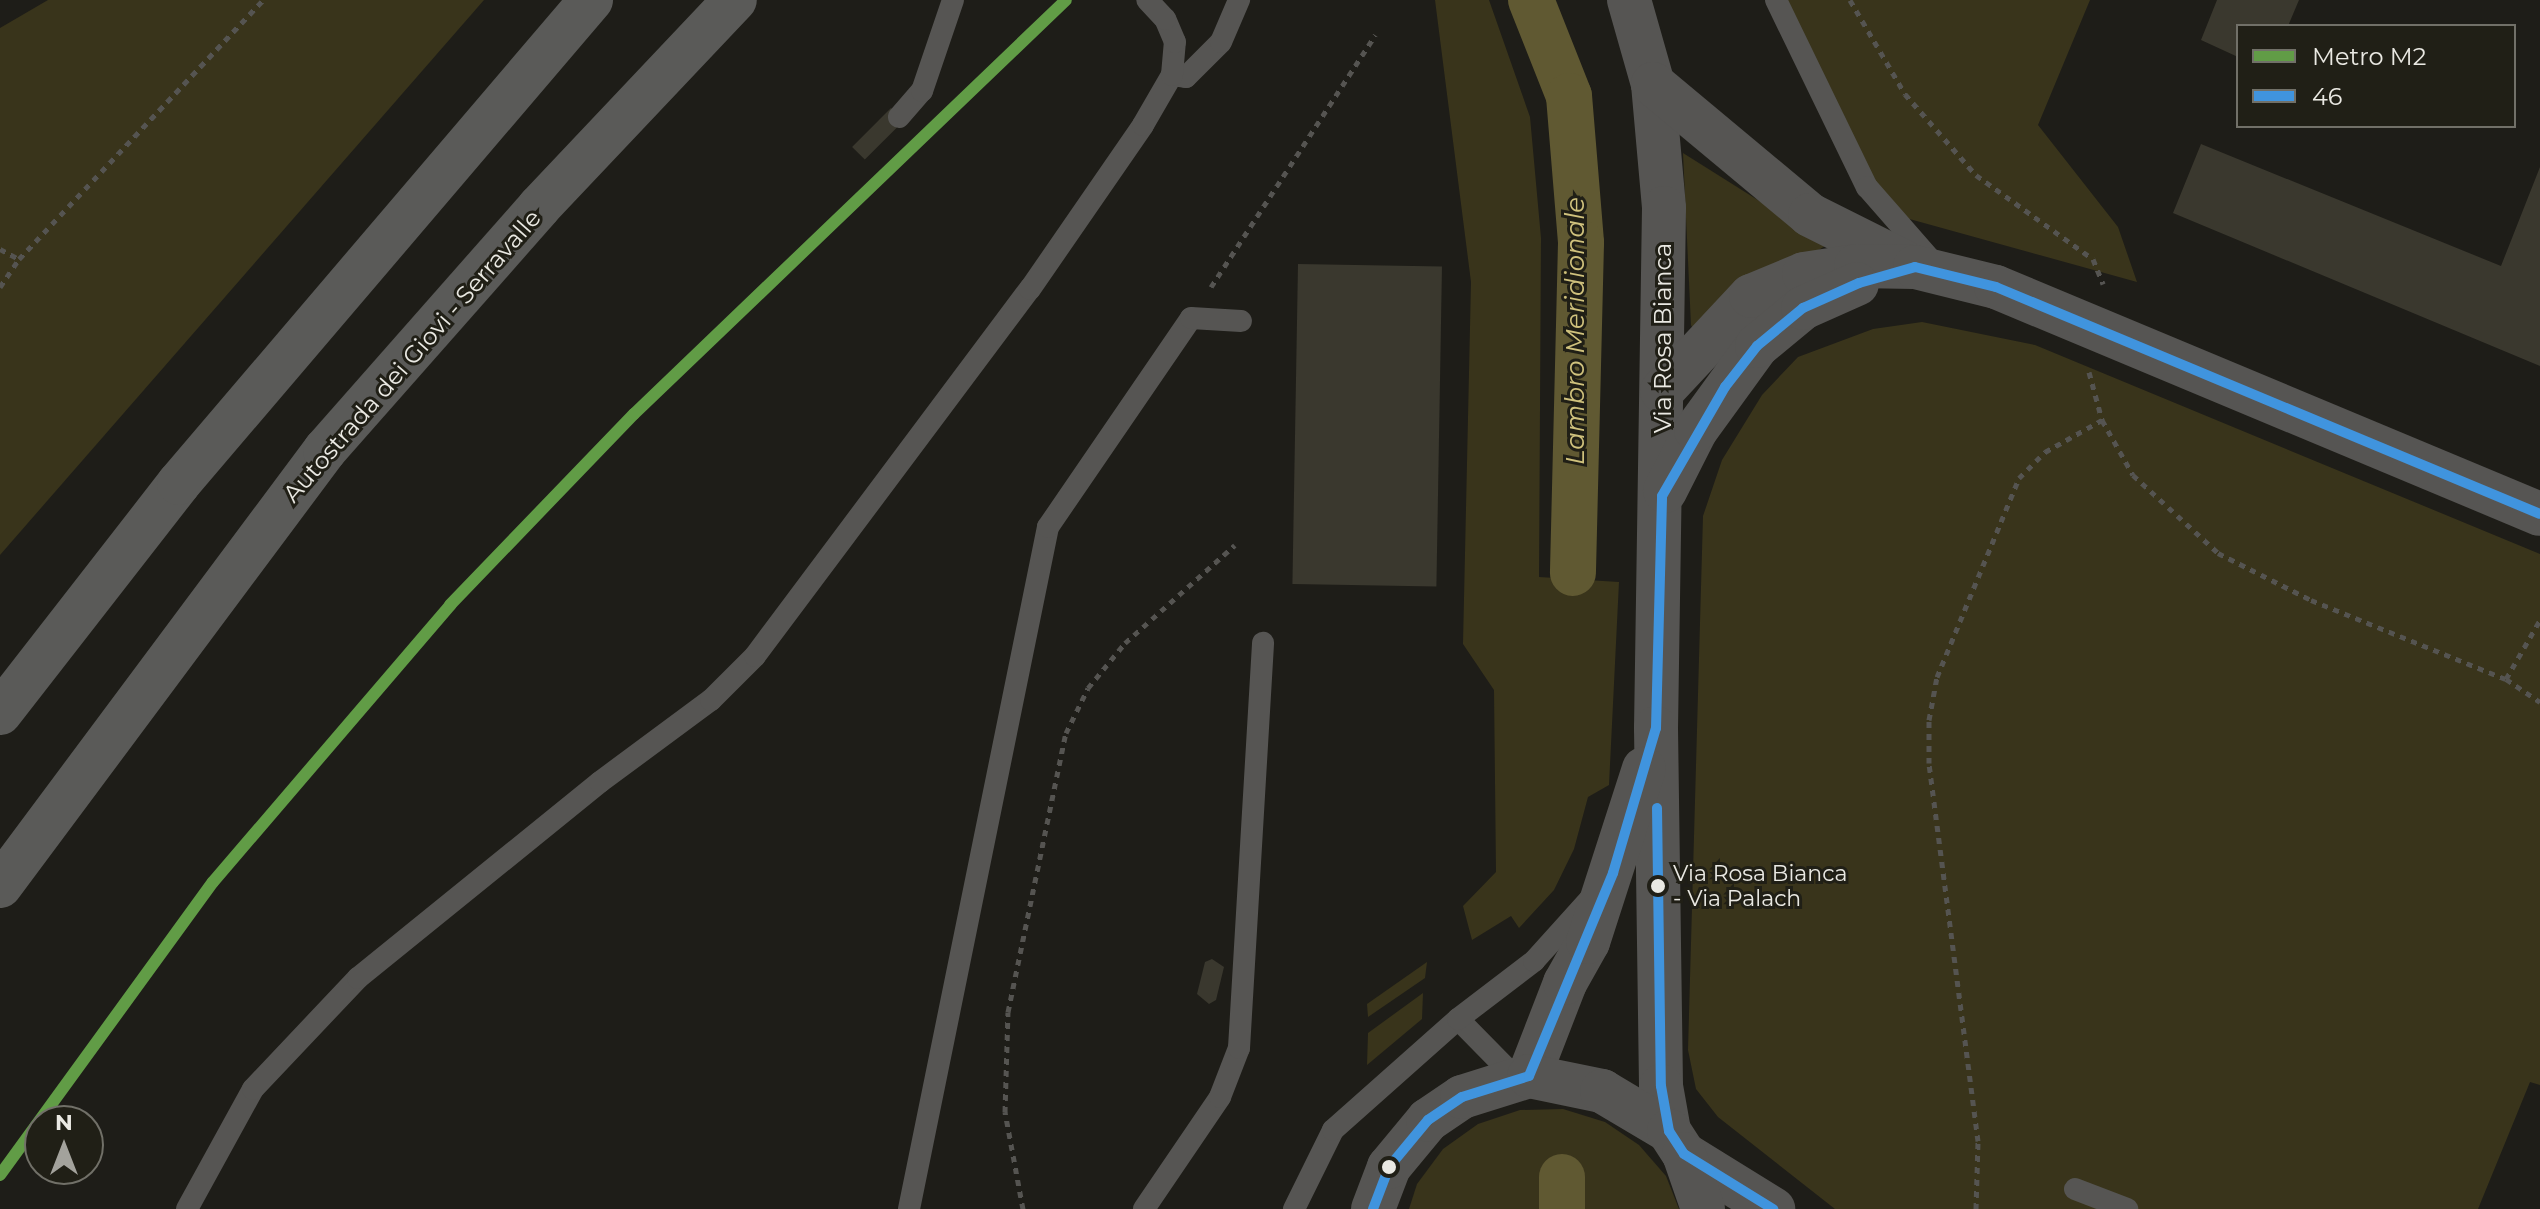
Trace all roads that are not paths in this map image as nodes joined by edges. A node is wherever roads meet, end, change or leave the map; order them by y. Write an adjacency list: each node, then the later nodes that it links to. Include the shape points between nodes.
1 (591, 0): 17 (highway, via 179,483)
2 (735, 0): 20 (highway, Autostrada dei Giovi - Serravalle, via 539,207 325,450)
3 (953, 0): 10 (lane, via 922,91)
4 (1147, 0): 8 (lane, via 1165,19 1175,42)
5 (1239, 0): 8 (lane, via 1221,42 1196,71 1186,77)
6 (1629, 0): 9 (street, Via Rosa Bianca)
7 (1776, 0): 11 (lane, via 1867,187)
8 (1172, 75): 25 (lane, via 1030,289 755,656 711,700 600,782 358,978 253,1089)
9 (1653, 84): 11 (street, via 1810,215); 13 (street, Via Rosa Bianca, via 1664,208)
10 (899, 117)
11 (1929, 271): 13 (street, via 1856,266 1804,274 1751,296); 14 (street, via 1859,283 1803,308 1757,346 1696,430); 15 (street, via 1996,287)
12 (1241, 321): 26 (lane, via 1191,318 1048,527)
13 (1662, 391): 14 (street, Via Rosa Bianca)
14 (1662, 496): 18 (street, Via Rosa Bianca)
15 (2540, 514)
16 (1263, 643): 27 (lane, via 1239,1048 1220,1097)
17 (0, 713)
18 (1656, 728): 19 (street, Via Rosa Bianca); 23 (street, Via Rosa Bianca, via 1661,1086)
19 (1613, 873): 21 (lane, via 1534,961); 22 (street, Via Rosa Bianca)
20 (0, 886)
21 (1458, 1019): 22 (lane); 28 (lane, via 1333,1130)
22 (1522, 1077): 23 (street, via 1602,1091); 29 (street, via 1462,1097 1428,1120 1400,1150)
23 (1676, 1143): 30 (street, Via Rosa Bianca); 31 (street)
24 (2075, 1189): 32 (lane)
25 (187, 1209)
26 (909, 1209)
27 (1144, 1209)
28 (1294, 1209)
29 (1373, 1209)
30 (1703, 1209)
31 (1773, 1209)
32 (2127, 1209)

